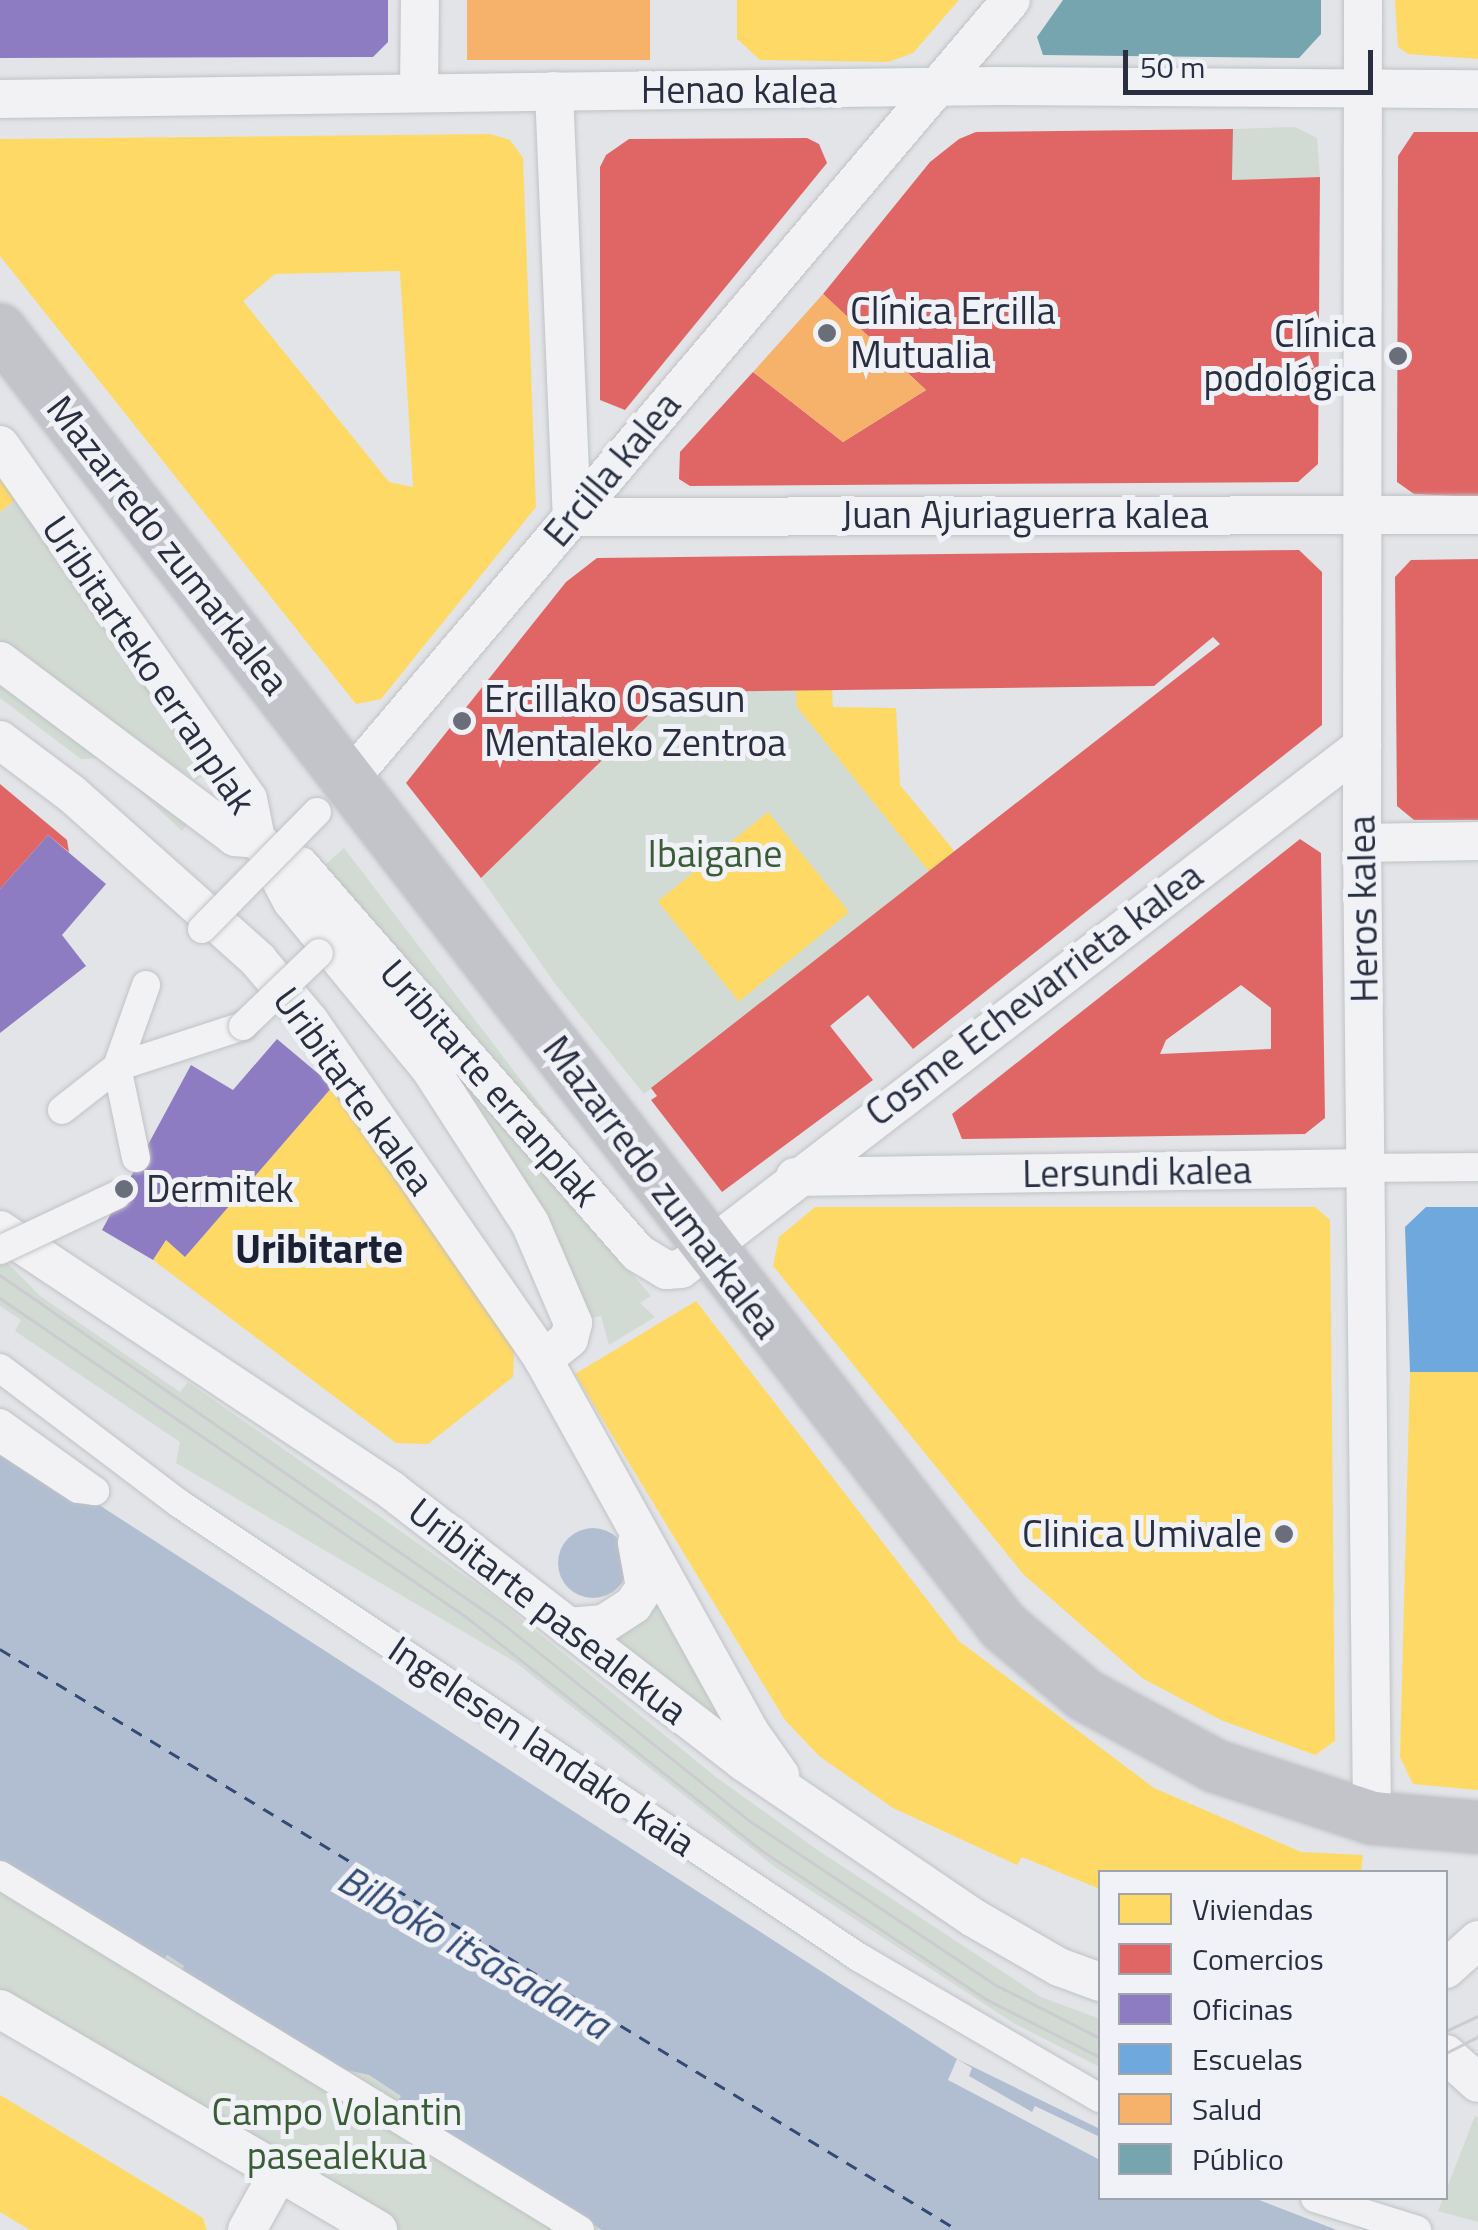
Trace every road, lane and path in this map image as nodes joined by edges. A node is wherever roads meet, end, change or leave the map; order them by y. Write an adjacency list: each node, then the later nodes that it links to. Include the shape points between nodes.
1 (420, 0): 8 (street)
2 (1011, 0): 5 (street, Ercilla kalea)
3 (1363, 0): 4 (street, Heros kalea)
4 (1361, 87): 5 (street, Henao kalea); 6 (street, Henao kalea); 14 (street, Heros kalea)
5 (934, 88): 7 (street, Henao kalea); 13 (street, Ercilla kalea)
6 (1478, 89)
7 (554, 91): 8 (street, Henao kalea); 13 (street)
8 (419, 92): 9 (street, Henao kalea)
9 (0, 99)
10 (0, 330): 18 (main road, Mazarredo zumarkalea)
11 (0, 444): 21 (street, Uribitarteko erranplak, via 248,798)
12 (1478, 515): 14 (street, Juan Ajuriaguerra kalea)
13 (572, 516): 14 (street, Juan Ajuriaguerra kalea); 18 (street, Ercilla kalea)
14 (1362, 516): 17 (street, Heros kalea)
15 (0, 661): 21 (street, Uribitarte erranplak, via 235,838)
16 (0, 740): 35 (street, Uribitarte kalea, via 72,794 288,996)
17 (1362, 746): 20 (street, Heros kalea); 30 (street, Cosme Echevarrieta kalea)
18 (332, 796): 22 (street, Ercilla kalea, bridge); 33 (main road, Mazarredo zumarkalea)
19 (1478, 841): 20 (street)
20 (1362, 844): 29 (street, Heros kalea)
21 (268, 851): 23 (street, Uribitarte erranplak); 33 (street, Uribitarte erranplak, via 300,866 638,1253 666,1270 681,1268)
22 (202, 928)
23 (323, 948): 25 (street, bridge, via 243,1026); 35 (street, Uribitarte erranplak, via 467,1120 561,1283 573,1323 569,1339)
24 (146, 985): 25 (street)
25 (117, 1067): 26 (street); 27 (street)
26 (62, 1110)
27 (136, 1158)
28 (1478, 1167): 29 (street, Lersundi kalea)
29 (1366, 1168): 30 (street, Lersundi kalea); 42 (street, Heros kalea)
30 (796, 1177): 33 (street, Cosme Echevarrieta kalea)
31 (117, 1195): 34 (street, bridge)
32 (0, 1230): 40 (street, Uribitarte pasealekua, via 391,1490)
33 (710, 1246): 42 (main road, Mazarredo zumarkalea, via 1004,1626 1085,1695 1215,1766)
34 (0, 1250)
35 (543, 1359): 39 (street, Uribitarte kalea)
36 (0, 1368): 51 (street, Ingelesen landako kaia, via 180,1504 860,1958)
37 (0, 1423): 38 (street, via 95,1491 78,1489)
38 (0, 1438)
39 (628, 1512): 40 (street, Uribitarte kalea, via 645,1588 604,1624); 41 (street, Uribitarte kalea, via 749,1731)
40 (568, 1626): 41 (street, Uribitarte pasealekua)
41 (792, 1793): 47 (street, Uribitarte pasealekua, via 972,1917)
42 (1372, 1818): 43 (main road, Mazarredo zumarkalea)
43 (1478, 1827)
44 (0, 1875): 56 (street)
45 (1478, 1940): 46 (street)
46 (1448, 1967)
47 (1098, 1981)
48 (0, 2010): 52 (street)
49 (1448, 2056): 50 (street)
50 (1478, 2083)
51 (1098, 2097)
52 (279, 2172): 54 (street); 55 (street)
53 (1321, 2200): 57 (street)
54 (247, 2230)
55 (378, 2230)
56 (580, 2230)
57 (1417, 2230)

